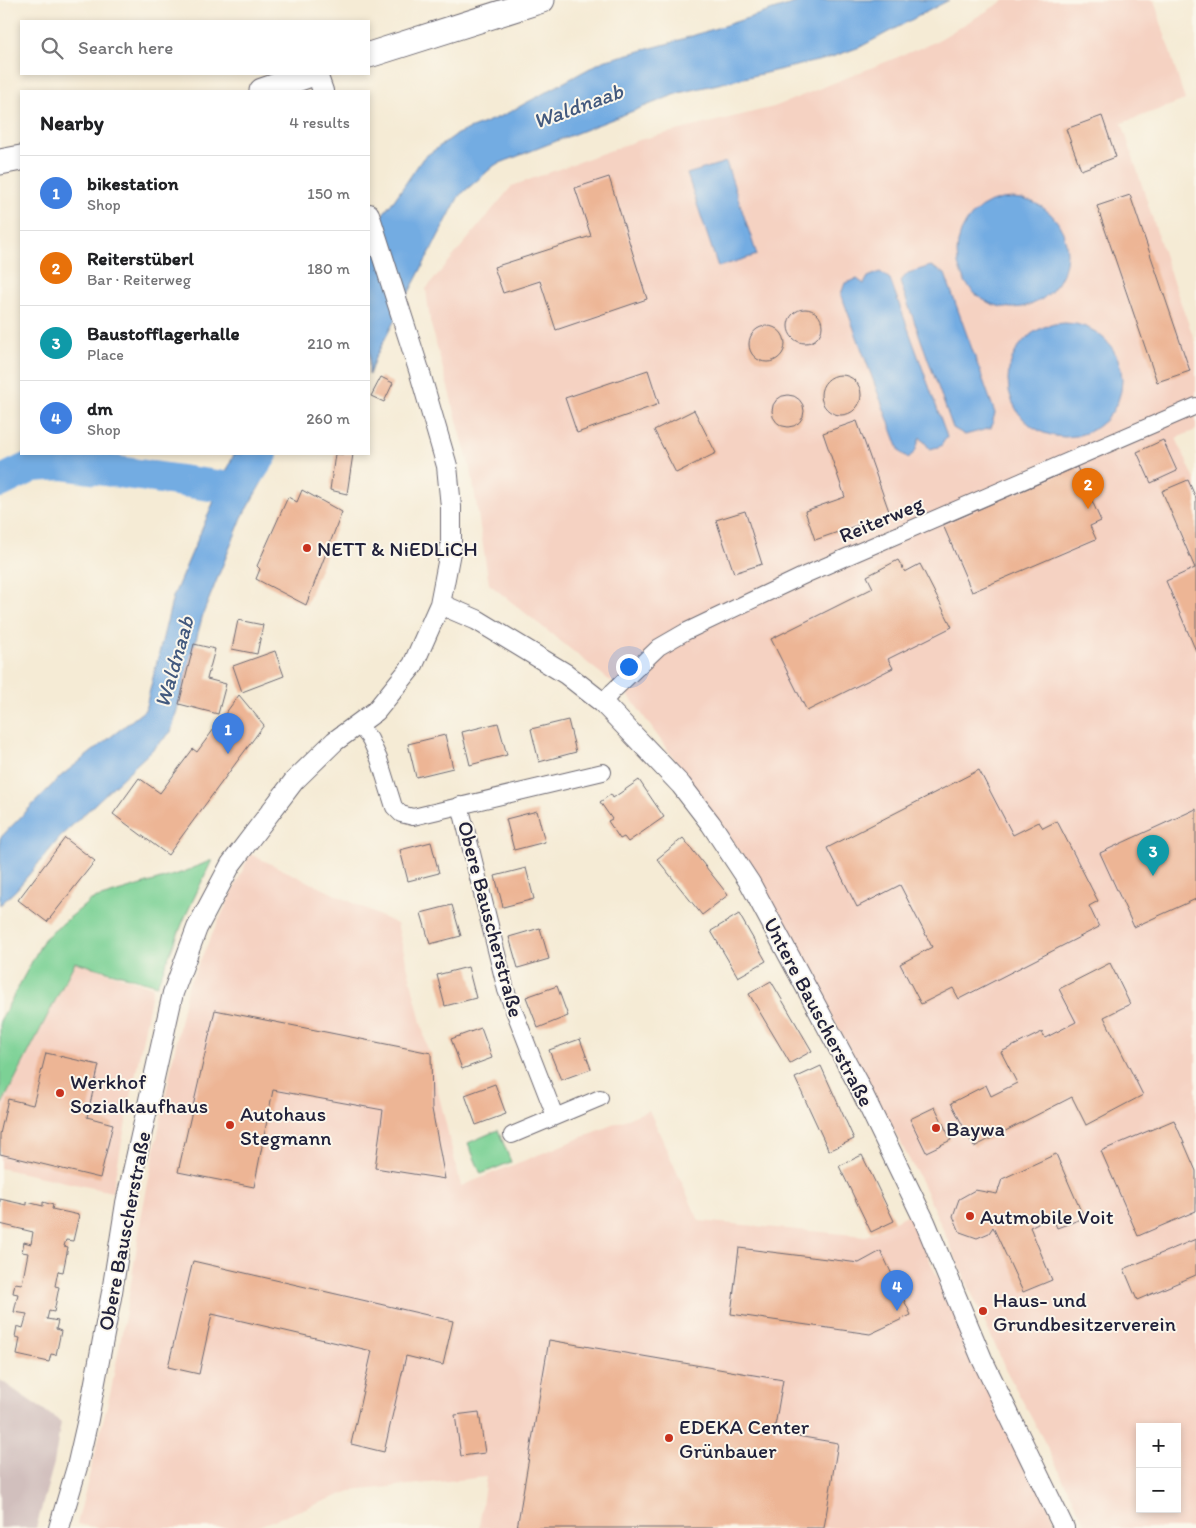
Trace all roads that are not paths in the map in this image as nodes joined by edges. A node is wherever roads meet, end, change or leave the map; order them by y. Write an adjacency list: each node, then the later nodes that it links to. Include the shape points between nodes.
1 (542, 0): 2 (main road)
2 (370, 55)
3 (308, 75): 5 (main road)
4 (316, 75): 6 (street)
5 (265, 90)
6 (323, 90)
7 (20, 158): 8 (main road)
8 (0, 162)
9 (370, 219): 11 (street, Obere Bauscherstraße, via 447,466 452,547)
10 (1196, 406): 12 (street, Reiterweg, via 807,574 685,632 659,647)
11 (440, 604): 12 (street, Untere Bauscherstraße, via 477,620 566,674); 13 (street, Obere Bauscherstraße, via 413,665 376,711)
12 (603, 703): 20 (street, Untere Bauscherstraße, via 681,785 712,824 750,884 902,1173 977,1348)
13 (358, 724): 15 (street, Obere Bauscherstraße, via 370,739 394,807 401,814 413,817); 19 (street, Obere Bauscherstraße, via 294,780 231,864 197,928 173,992 126,1203 88,1419)
14 (603, 772): 15 (street, Obere Bauscherstraße)
15 (460, 805): 17 (street, Obere Bauscherstraße, via 506,990)
16 (600, 1098): 17 (street)
17 (555, 1116): 18 (street)
18 (512, 1135)
19 (59, 1528)
20 (1064, 1528)

